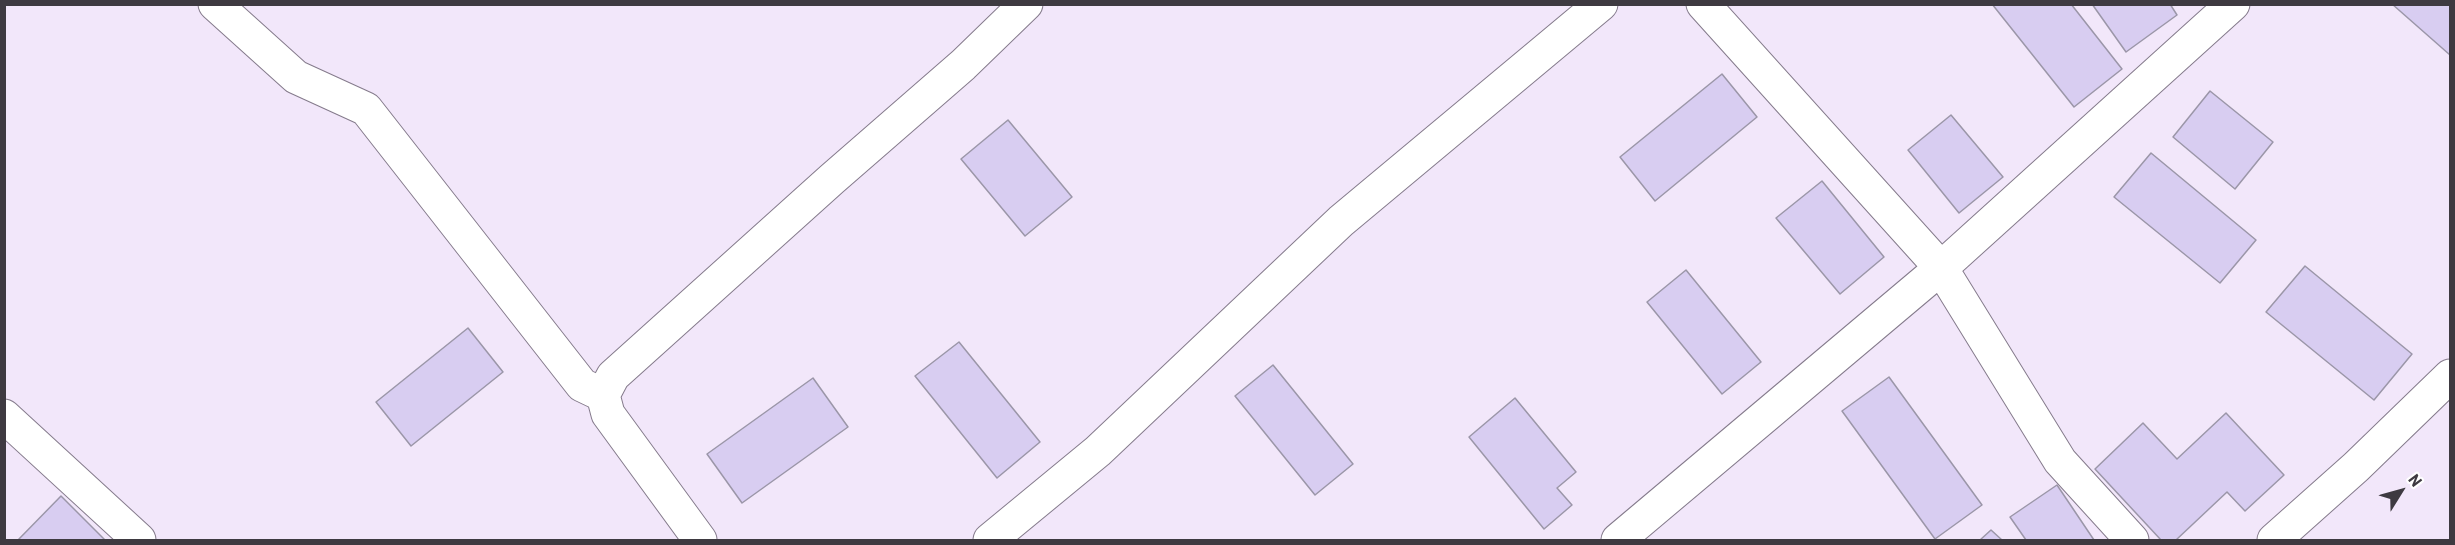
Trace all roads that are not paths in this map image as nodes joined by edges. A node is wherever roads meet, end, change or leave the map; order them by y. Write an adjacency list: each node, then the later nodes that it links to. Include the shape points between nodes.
1 (215, 4): 8 (street, via 296,77 366,109 582,385)
2 (1026, 4): 8 (street, via 963,65 613,376)
3 (1601, 4): 12 (street, via 1341,221 1098,451)
4 (1703, 4): 6 (street)
5 (2233, 4): 6 (street)
6 (1941, 268): 13 (street); 14 (street, via 2060,461)
7 (2451, 376): 15 (street)
8 (603, 395): 11 (street, via 608,414)
9 (4, 416): 10 (street)
10 (139, 540)
11 (700, 540)
12 (990, 540)
13 (1618, 540)
14 (2132, 540)
15 (2274, 540)

